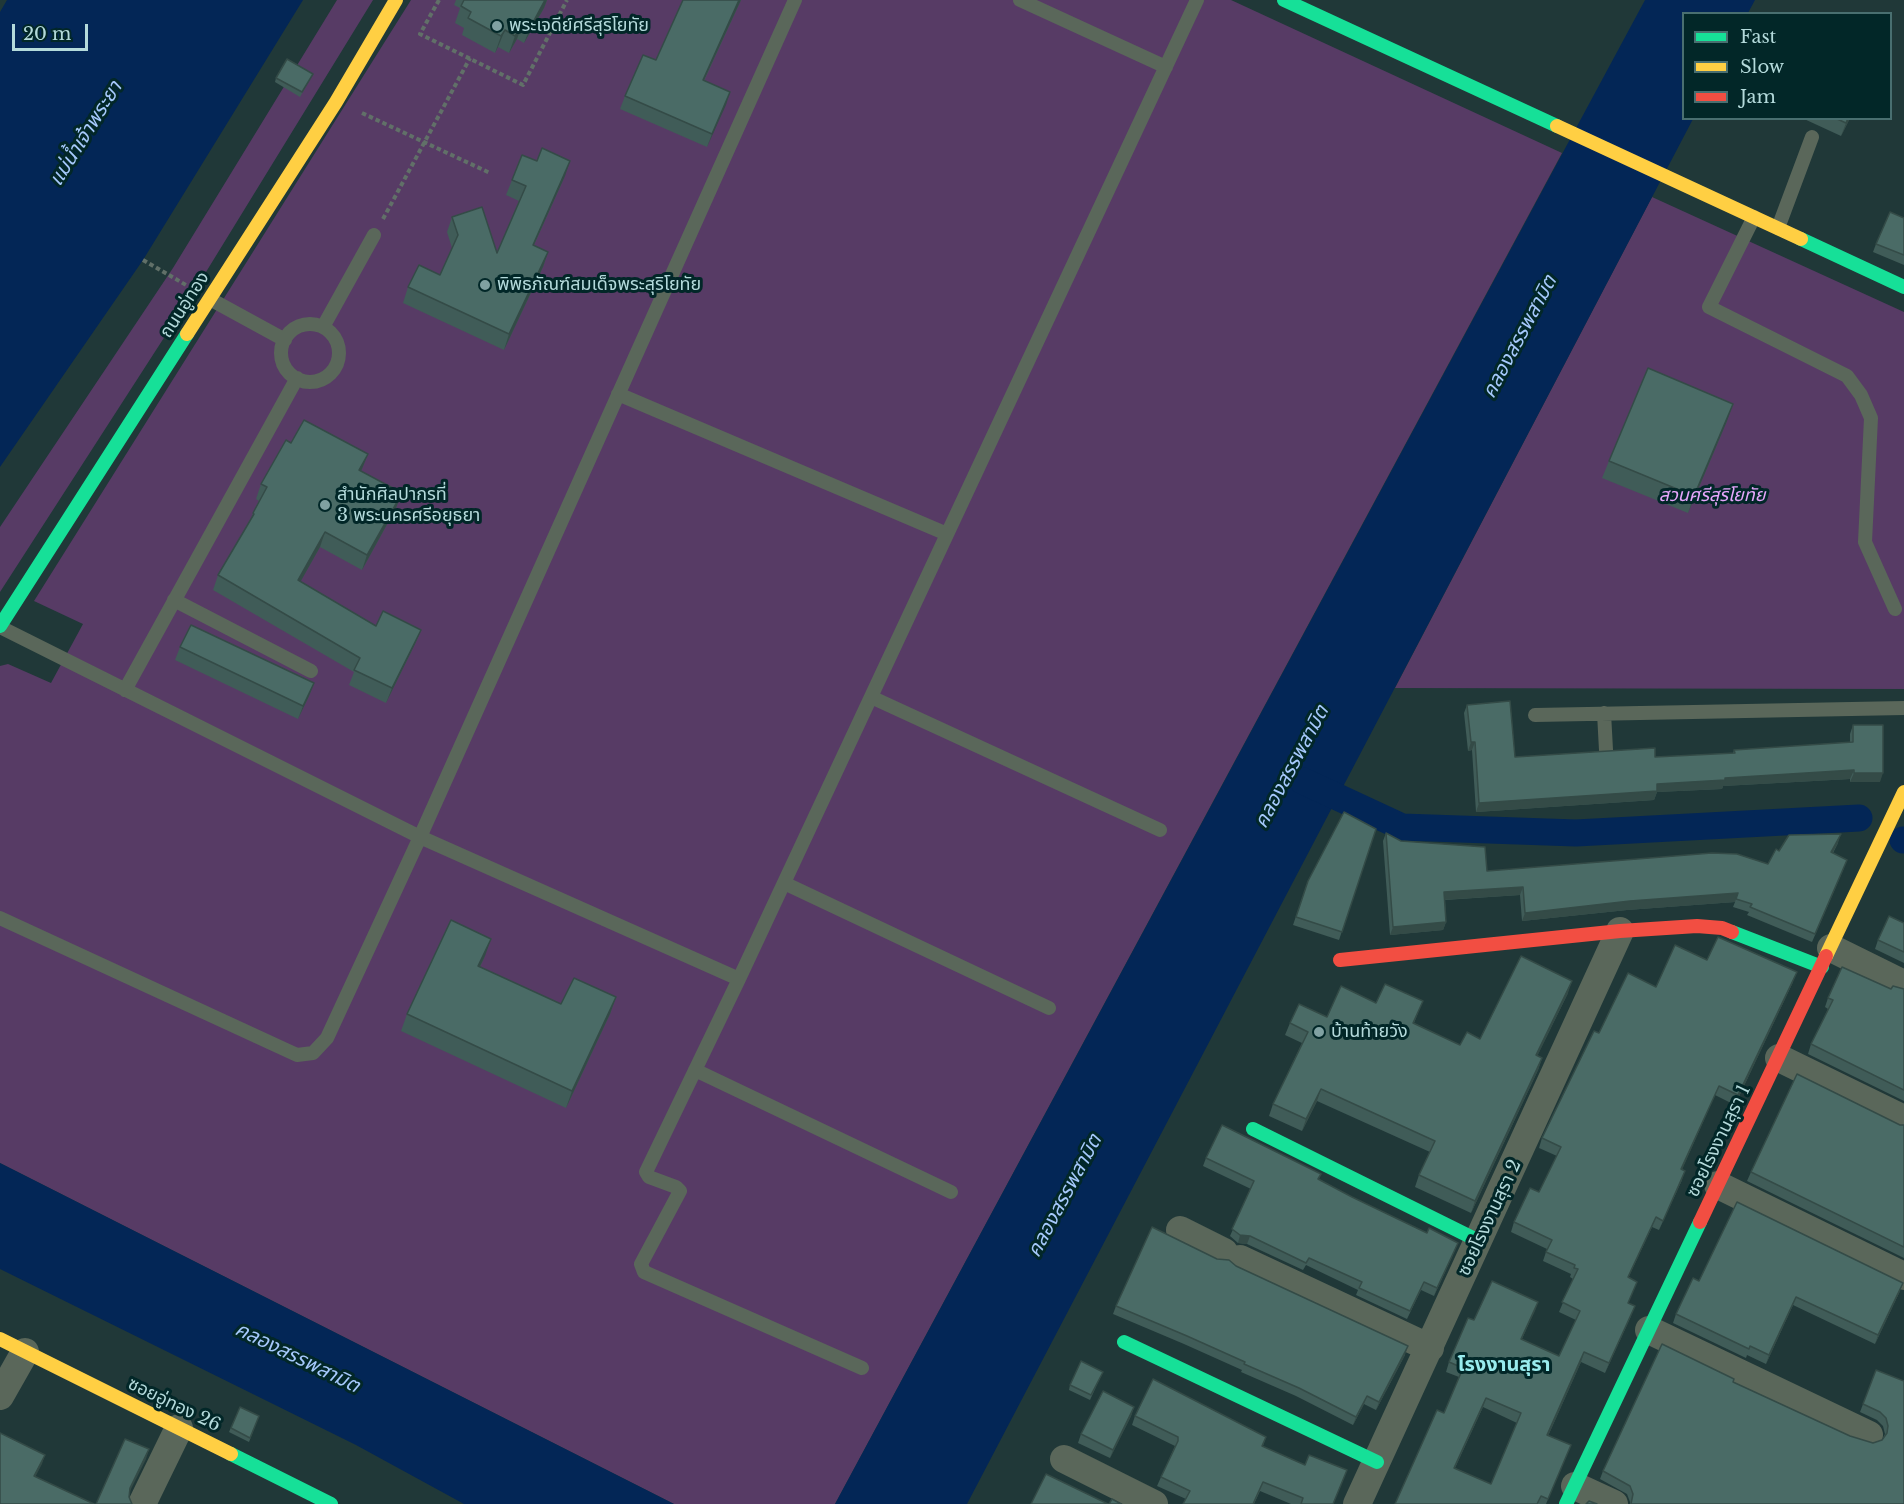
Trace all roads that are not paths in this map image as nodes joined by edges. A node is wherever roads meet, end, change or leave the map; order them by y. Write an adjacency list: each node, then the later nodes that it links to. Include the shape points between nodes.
1 (396, 0): 12 (street, ถนนอู่ทอง)
2 (795, 0): 16 (lane)
3 (1020, 0): 6 (lane)
4 (1197, 0): 6 (lane)
5 (1284, 0): 8 (street)
6 (1166, 67): 17 (lane)
7 (1812, 137): 9 (lane)
8 (1754, 217): 9 (street); 19 (lane, via 1709,306 1847,376 1861,395 1871,418 1865,542)
9 (1778, 228): 11 (street)
10 (374, 235): 13 (lane)
11 (1904, 287)
12 (210, 299): 14 (lane); 20 (street, ถนนอู่ทอง)
13 (323, 327): 14 (lane, via 314,324 295,328); 15 (lane, via 337,341 338,361 326,377 317,381)
14 (285, 340): 15 (lane, via 281,354 284,364)
15 (297, 378): 18 (lane)
16 (618, 394): 17 (lane); 30 (lane)
17 (947, 534): 23 (lane)
18 (174, 600): 21 (lane); 22 (lane)
19 (1895, 609)
20 (0, 627): 22 (lane)
21 (311, 671)
22 (125, 690): 30 (lane)
23 (871, 697): 29 (lane); 31 (lane)
24 (1904, 708): 25 (lane)
25 (1605, 713): 26 (lane); 27 (lane)
26 (1535, 715)
27 (1606, 750)
28 (1904, 792): 34 (street, ซอยโรงงานสุรา 1)
29 (1160, 830)
30 (420, 837): 32 (lane, via 327,1038 313,1053 297,1055); 36 (lane)
31 (784, 883): 36 (lane); 38 (lane)
32 (0, 918)
33 (1620, 931): 34 (street, via 1722,928); 35 (street); 46 (street, ซอยโรงงานสุรา 2)
34 (1826, 958): 37 (street); 39 (street, ซอยโรงงานสุรา 1)
35 (1340, 960)
36 (739, 979): 40 (lane)
37 (1904, 984)
38 (1049, 1008)
39 (1779, 1058): 41 (street); 43 (street, ซอยโรงงานสุรา 1)
40 (695, 1070): 44 (lane); 52 (lane, via 646,1172 680,1191 641,1269)
41 (1904, 1119)
42 (1253, 1129): 46 (street)
43 (1718, 1185): 47 (street); 48 (street, ซอยโรงงานสุรา 1)
44 (951, 1192)
45 (1180, 1230): 51 (street)
46 (1479, 1241): 51 (street, ซอยโรงงานสุรา 2)
47 (1904, 1276)
48 (1649, 1330): 55 (street); 58 (street, ซอยโรงงานสุรา 1)
49 (1124, 1342): 57 (street)
50 (12, 1345): 53 (street); 54 (street, ซอยอู่ทอง 26)
51 (1430, 1348): 57 (street, ซอยโรงงานสุรา 2)
52 (862, 1368)
53 (0, 1395)
54 (179, 1428): 59 (street, ซอยอู่ทอง 26); 60 (street)
55 (1869, 1435)
56 (1064, 1460): 62 (street)
57 (1377, 1462): 63 (street, ซอยโรงงานสุรา 2)
58 (1570, 1495): 64 (street)
59 (314, 1500): 61 (street, ซอยอู่ทอง 26)
60 (142, 1504)
61 (331, 1504)
62 (1154, 1504)
63 (1357, 1504)
64 (1614, 1504)

